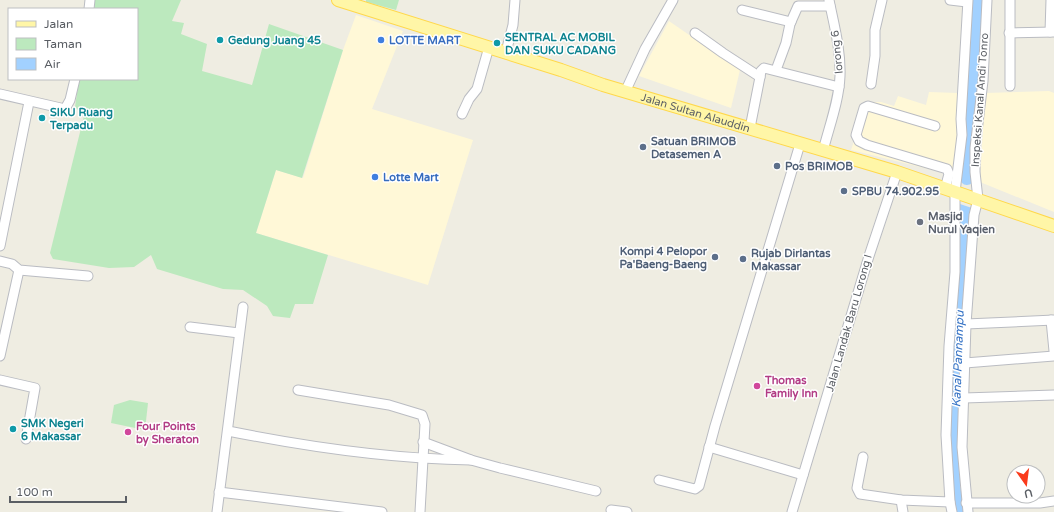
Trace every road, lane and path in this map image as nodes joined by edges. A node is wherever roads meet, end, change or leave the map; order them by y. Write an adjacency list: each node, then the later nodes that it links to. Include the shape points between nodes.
1 (338, 0): 16 (main road, Jalan Sultan Alauddin)
2 (515, 0): 17 (street, via 513,25)
3 (673, 0): 24 (street, via 645,49)
4 (882, 0): 21 (street, via 874,30 875,56)
5 (950, 0): 9 (street)
6 (987, 0): 29 (street, Inspeksi Kanal Andi Tonro, via 983,81)
7 (1010, 0): 15 (street)
8 (1051, 0): 14 (street)
9 (967, 1): 28 (street)
10 (830, 3): 12 (street, via 799,5); 23 (street, lorong 6, via 839,49)
11 (742, 10): 12 (street)
12 (791, 22): 18 (street)
13 (695, 32): 19 (street)
14 (1052, 32): 15 (street)
15 (1009, 33): 22 (street)
16 (489, 47): 17 (main road, Jalan Sultan Alauddin); 27 (street, via 477,89)
17 (506, 52): 24 (main road, Jalan Sultan Alauddin, via 603,85)
18 (776, 70): 19 (street, via 764,68); 23 (street)
19 (760, 77): 31 (street)
20 (75, 80): 26 (street, via 70,100 64,109)
21 (871, 84)
22 (1010, 86)
23 (839, 87): 33 (street, lorong 6)
24 (626, 90): 31 (main road, Jalan Sultan Alauddin)
25 (0, 94): 26 (street)
26 (30, 102): 38 (street)
27 (462, 114)
28 (963, 118): 29 (street); 35 (street)
29 (977, 121): 36 (street, Inspeksi Kanal Andi Tonro, via 975,160)
30 (935, 126): 35 (street, via 868,106 864,108 856,136 867,145 947,169)
31 (750, 128): 32 (main road, Jalan Sultan Alauddin)
32 (800, 144): 33 (main road, Jalan Sultan Alauddin); 58 (street)
33 (822, 151): 34 (main road, Jalan Sultan Alauddin)
34 (897, 172): 35 (main road, Jalan Sultan Alauddin); 62 (street, Jalan Landak Baru Lorong I)
35 (950, 191): 36 (main road, Jalan Sultan Alauddin); 68 (street, via 955,272 946,435)
36 (978, 199): 37 (main road, Jalan Sultan Alauddin); 44 (street, Inspeksi Kanal Andi Tonro, via 974,215)
37 (1054, 226)
38 (0, 246)
39 (0, 261): 40 (street, via 12,264)
40 (19, 270): 41 (street); 48 (street)
41 (88, 276)
42 (243, 307): 46 (street)
43 (1053, 320): 44 (street); 47 (street)
44 (966, 324): 50 (street, Inspeksi Kanal Andi Tonro)
45 (190, 327): 46 (street)
46 (239, 333): 55 (street)
47 (1054, 351)
48 (0, 356)
49 (1054, 356): 50 (street)
50 (965, 363): 54 (street, Inspeksi Kanal Andi Tonro)
51 (0, 380): 56 (street, via 35,388)
52 (298, 390): 57 (street, via 374,402 416,412 424,419)
53 (1054, 395): 54 (street)
54 (964, 398): 69 (street, Inspeksi Kanal Andi Tonro, via 962,447)
55 (228, 431): 60 (street); 65 (street)
56 (26, 439)
57 (423, 442): 60 (street); 61 (street)
58 (709, 446): 62 (street); 63 (street, via 699,486 695,489)
59 (863, 457): 66 (street, via 858,492 864,496)
60 (422, 460): 61 (street); 73 (street)
61 (471, 460): 64 (street)
62 (803, 475): 75 (street, Jalan Landak Baru Lorong I)
63 (660, 480)
64 (596, 491)
65 (219, 492): 71 (street); 72 (street)
66 (901, 500): 68 (street); 76 (street)
67 (1054, 501): 69 (street)
68 (950, 502): 77 (street)
69 (967, 508)
70 (611, 510): 74 (street)
71 (217, 512)
72 (382, 512)
73 (420, 512)
74 (627, 512)
75 (792, 512)
76 (903, 512)
77 (952, 512)

